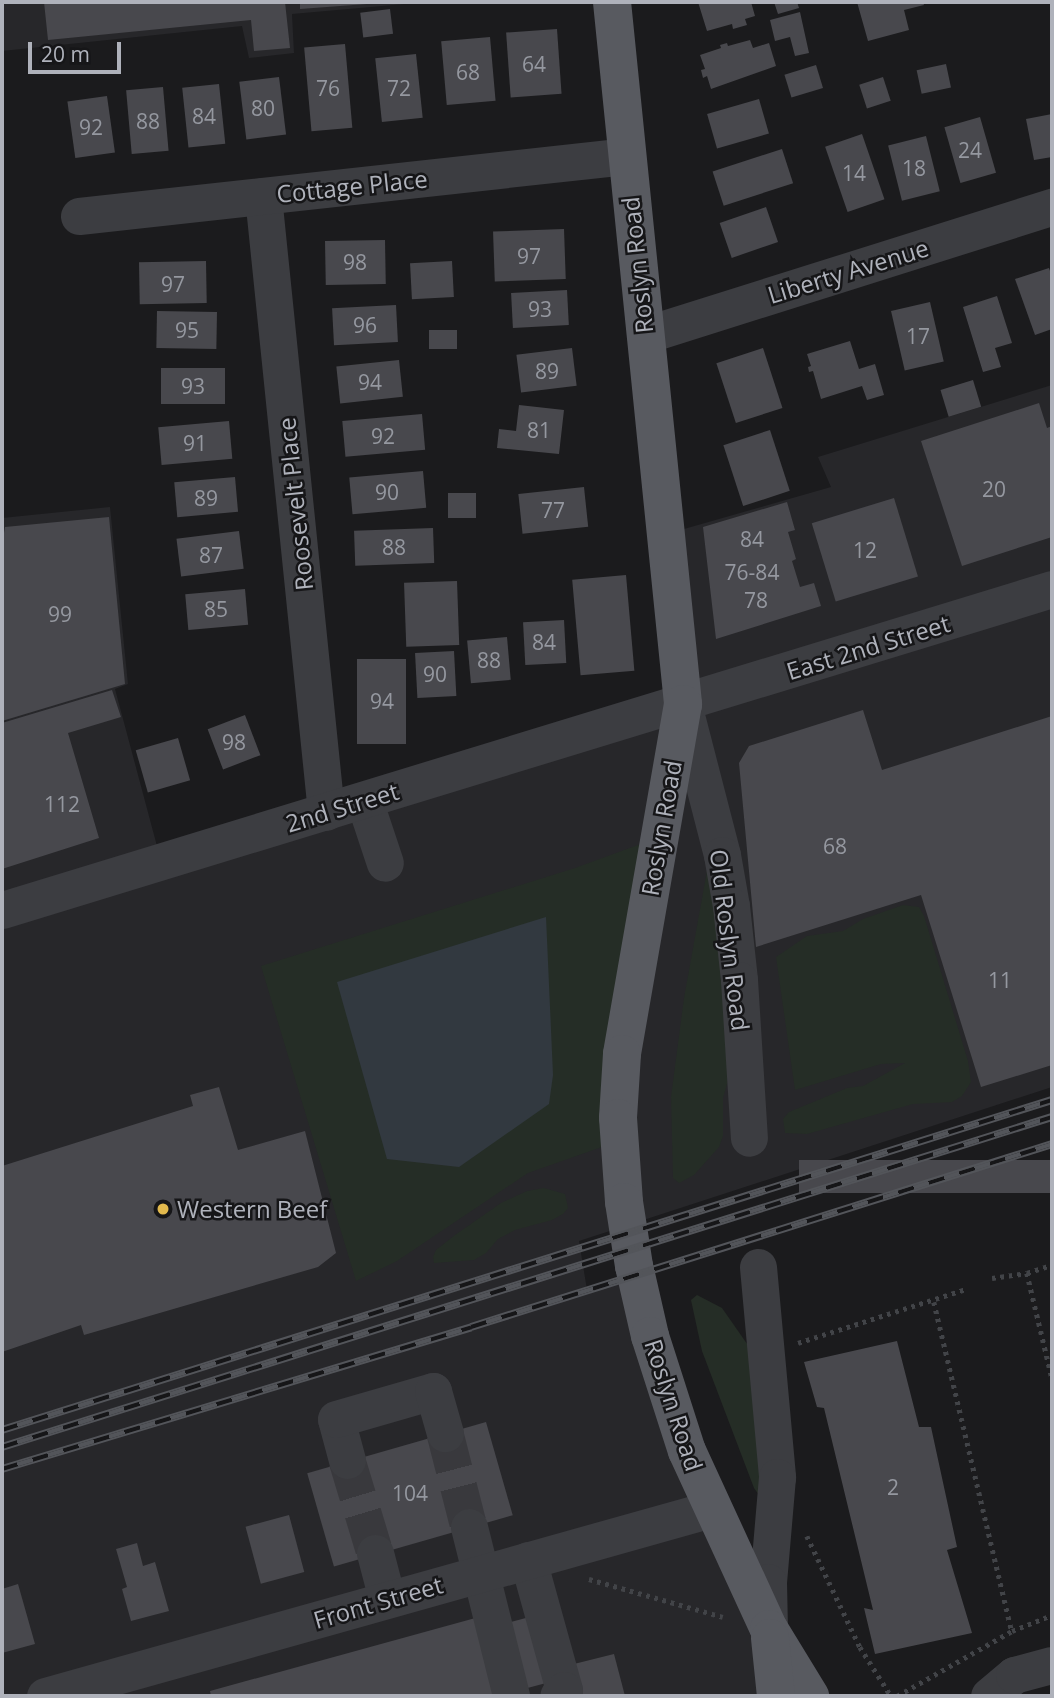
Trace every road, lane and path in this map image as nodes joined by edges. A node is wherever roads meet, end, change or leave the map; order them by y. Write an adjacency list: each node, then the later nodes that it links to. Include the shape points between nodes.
1 (612, 2): 2 (main road, Roslyn Road)
2 (626, 156): 3 (street, Cottage Place); 6 (main road, Roslyn Road)
3 (263, 196): 5 (street, Cottage Place); 10 (street, Roosevelt Place)
4 (1052, 207): 6 (street, Liberty Avenue)
5 (79, 216)
6 (645, 335): 8 (main road, Roslyn Road)
7 (1052, 590): 8 (street, East 2nd Street)
8 (683, 704): 9 (street, 2nd Street); 13 (street, Old Roslyn Road, via 731,906); 24 (main road, Roslyn Road, via 622,1054 619,1141 628,1234 650,1336 682,1439)
9 (364, 800): 10 (street, 2nd Street); 11 (street)
10 (326, 812): 12 (street, 2nd Street)
11 (385, 863)
12 (2, 910)
13 (749, 1138)
14 (1052, 1265): 16 (path)
15 (758, 1267): 34 (street, via 776,1477)
16 (1027, 1273): 17 (path); 21 (path)
17 (992, 1278)
18 (966, 1289): 19 (path)
19 (934, 1301): 20 (path); 35 (path)
20 (794, 1344)
21 (1052, 1378)
22 (445, 1433): 23 (street, via 433,1391 337,1419)
23 (347, 1460)
24 (711, 1509): 28 (street, Front Street); 34 (main road, Roslyn Road)
25 (469, 1527): 29 (street)
26 (806, 1532): 42 (path, via 860,1647)
27 (375, 1553): 31 (street)
28 (528, 1560): 29 (street, Front Street); 39 (street, via 564,1690)
29 (481, 1573): 31 (street, Front Street); 38 (street)
30 (581, 1577): 33 (path)
31 (387, 1599): 37 (street, Front Street)
32 (1052, 1615): 35 (path)
33 (723, 1617)
34 (769, 1629): 40 (main road, Roslyn Road); 41 (main road, Roslyn Road)
35 (1012, 1631): 43 (path)
36 (1052, 1665): 44 (street, via 1014,1675)
37 (45, 1696)
38 (511, 1696)
39 (558, 1696)
40 (776, 1696)
41 (810, 1696)
42 (891, 1696)
43 (897, 1696)
44 (989, 1696)

